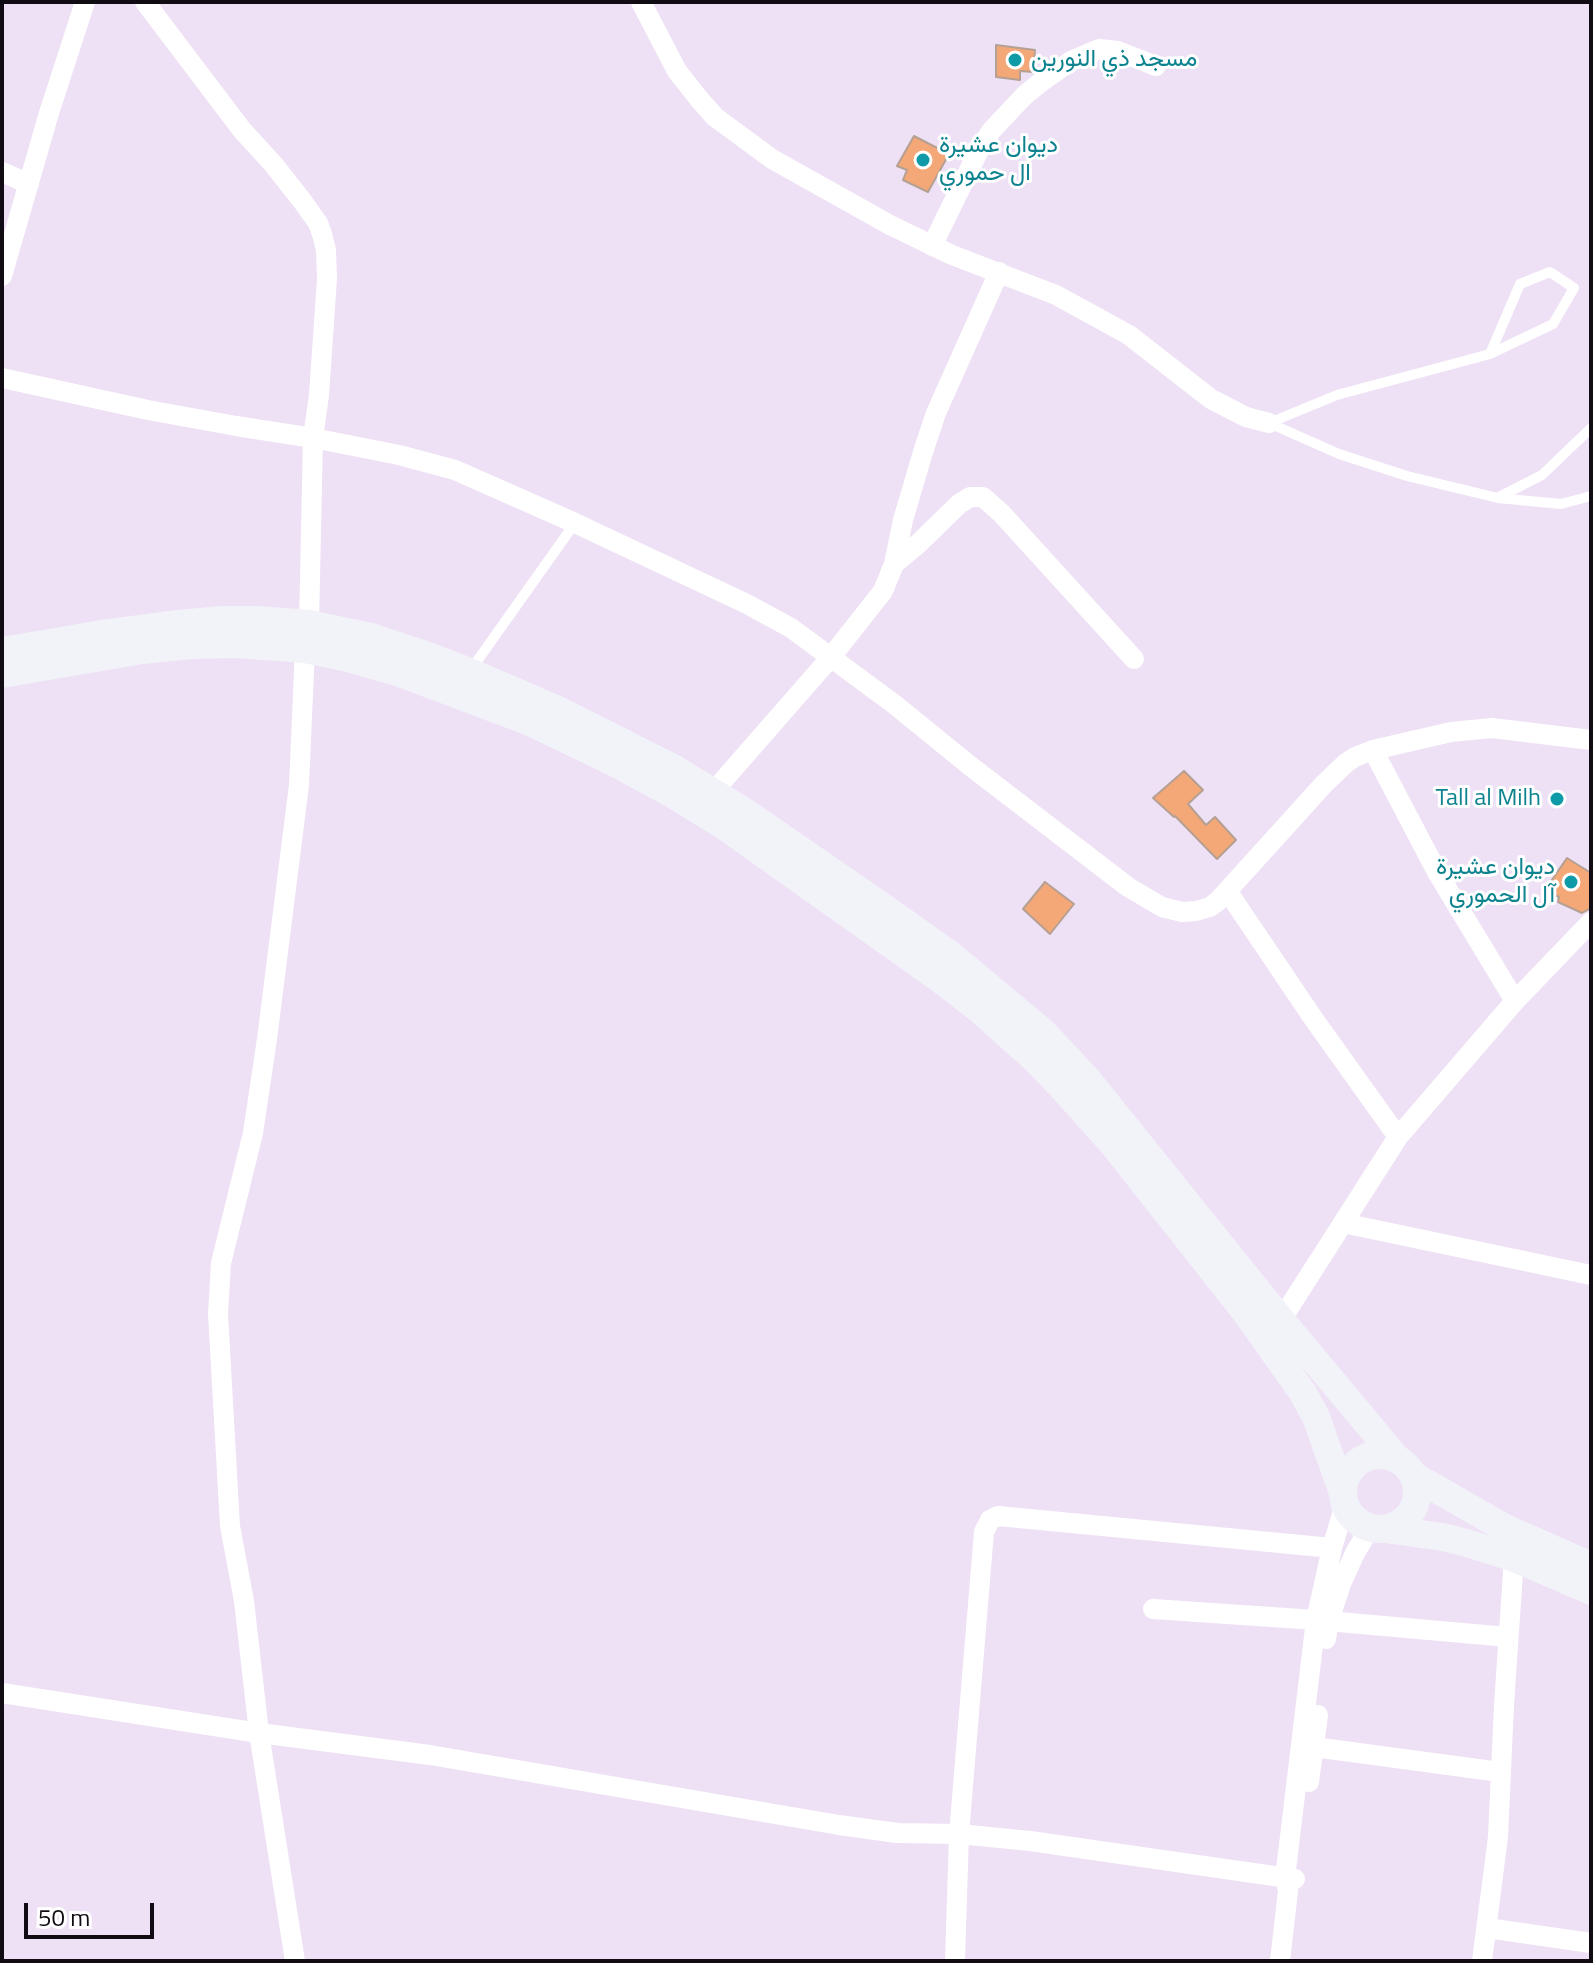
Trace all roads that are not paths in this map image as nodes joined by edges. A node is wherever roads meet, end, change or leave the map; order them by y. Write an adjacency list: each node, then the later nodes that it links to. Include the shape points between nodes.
1 (85, 2): 6 (street)
2 (145, 2): 14 (street, via 318,223 327,278)
3 (641, 2): 7 (street, via 677,71 715,117 772,159)
4 (1156, 66): 7 (street, via 1099,49 1041,82 991,131)
5 (2, 172): 6 (street)
6 (29, 184): 9 (street)
7 (932, 246): 8 (street)
8 (999, 272): 12 (street, via 1091,313 1129,335 1211,399); 18 (street, via 936,413)
9 (2, 276)
10 (1490, 354): 10 (lane, via 1553,324 1574,288 1550,272 1520,284); 12 (lane, via 1337,395)
11 (2, 378): 14 (street)
12 (1269, 423): 16 (lane, via 1339,454)
13 (1591, 428): 16 (lane, via 1542,475)
14 (313, 438): 17 (street, via 436,464); 19 (street)
15 (1591, 496): 16 (lane, via 1561,504)
16 (1498, 498)
17 (575, 523): 21 (street, via 769,615); 23 (lane)
18 (894, 564): 21 (street, via 883,591); 22 (street, via 959,504 983,497)
19 (307, 637): 20 (main road, via 258,620 221,620); 23 (main road, via 371,637); 24 (main road, via 142,650); 36 (main road, via 344,657 530,722 674,795 980,1010 1037,1061 1113,1144 1244,1310 1316,1417); 46 (street, via 299,785 261,1086 219,1287 230,1526)
20 (2, 651)
21 (831, 657): 27 (street); 28 (street, via 1148,900 1172,910 1196,911)
22 (1134, 659)
23 (470, 672): 27 (main road, via 583,722)
24 (2, 674)
25 (1591, 740): 26 (street, via 1492,728)
26 (1373, 750): 28 (street, via 1336,771); 30 (street, via 1437,872)
27 (713, 792): 34 (main road, via 952,956 1044,1033)
28 (1228, 892): 31 (street)
29 (1589, 926): 30 (street)
30 (1515, 1001): 31 (street)
31 (1398, 1137): 32 (street)
32 (1343, 1223): 33 (street); 34 (street)
33 (1591, 1275)
34 (1281, 1320): 35 (main road)
35 (1406, 1468): 36 (main road, via 1388,1456 1366,1458 1349,1472); 37 (main road, via 1417,1496 1410,1514 1403,1522); 40 (main road, via 1503,1527)
36 (1344, 1499): 37 (main road, via 1359,1523); 38 (street)
37 (1377, 1529): 39 (main road, via 1443,1537); 43 (street, via 1347,1568)
38 (1332, 1548): 43 (street); 49 (street, via 998,1516 990,1520 984,1532)
39 (1514, 1558): 41 (main road); 44 (street)
40 (1591, 1566)
41 (1591, 1591)
42 (1153, 1609): 43 (street)
43 (1322, 1620): 44 (street); 47 (street); 50 (street)
44 (1508, 1637): 48 (street)
45 (2, 1693): 46 (street)
46 (259, 1733): 49 (street, via 430,1755 839,1825); 53 (street)
47 (1314, 1747): 48 (street); 50 (street)
48 (1500, 1772): 51 (street)
49 (959, 1834): 50 (street, via 1154,1858); 54 (street)
50 (1289, 1882): 55 (street)
51 (1487, 1928): 52 (street); 56 (street)
52 (1591, 1943)
53 (295, 1961)
54 (955, 1961)
55 (1280, 1961)
56 (1482, 1961)

